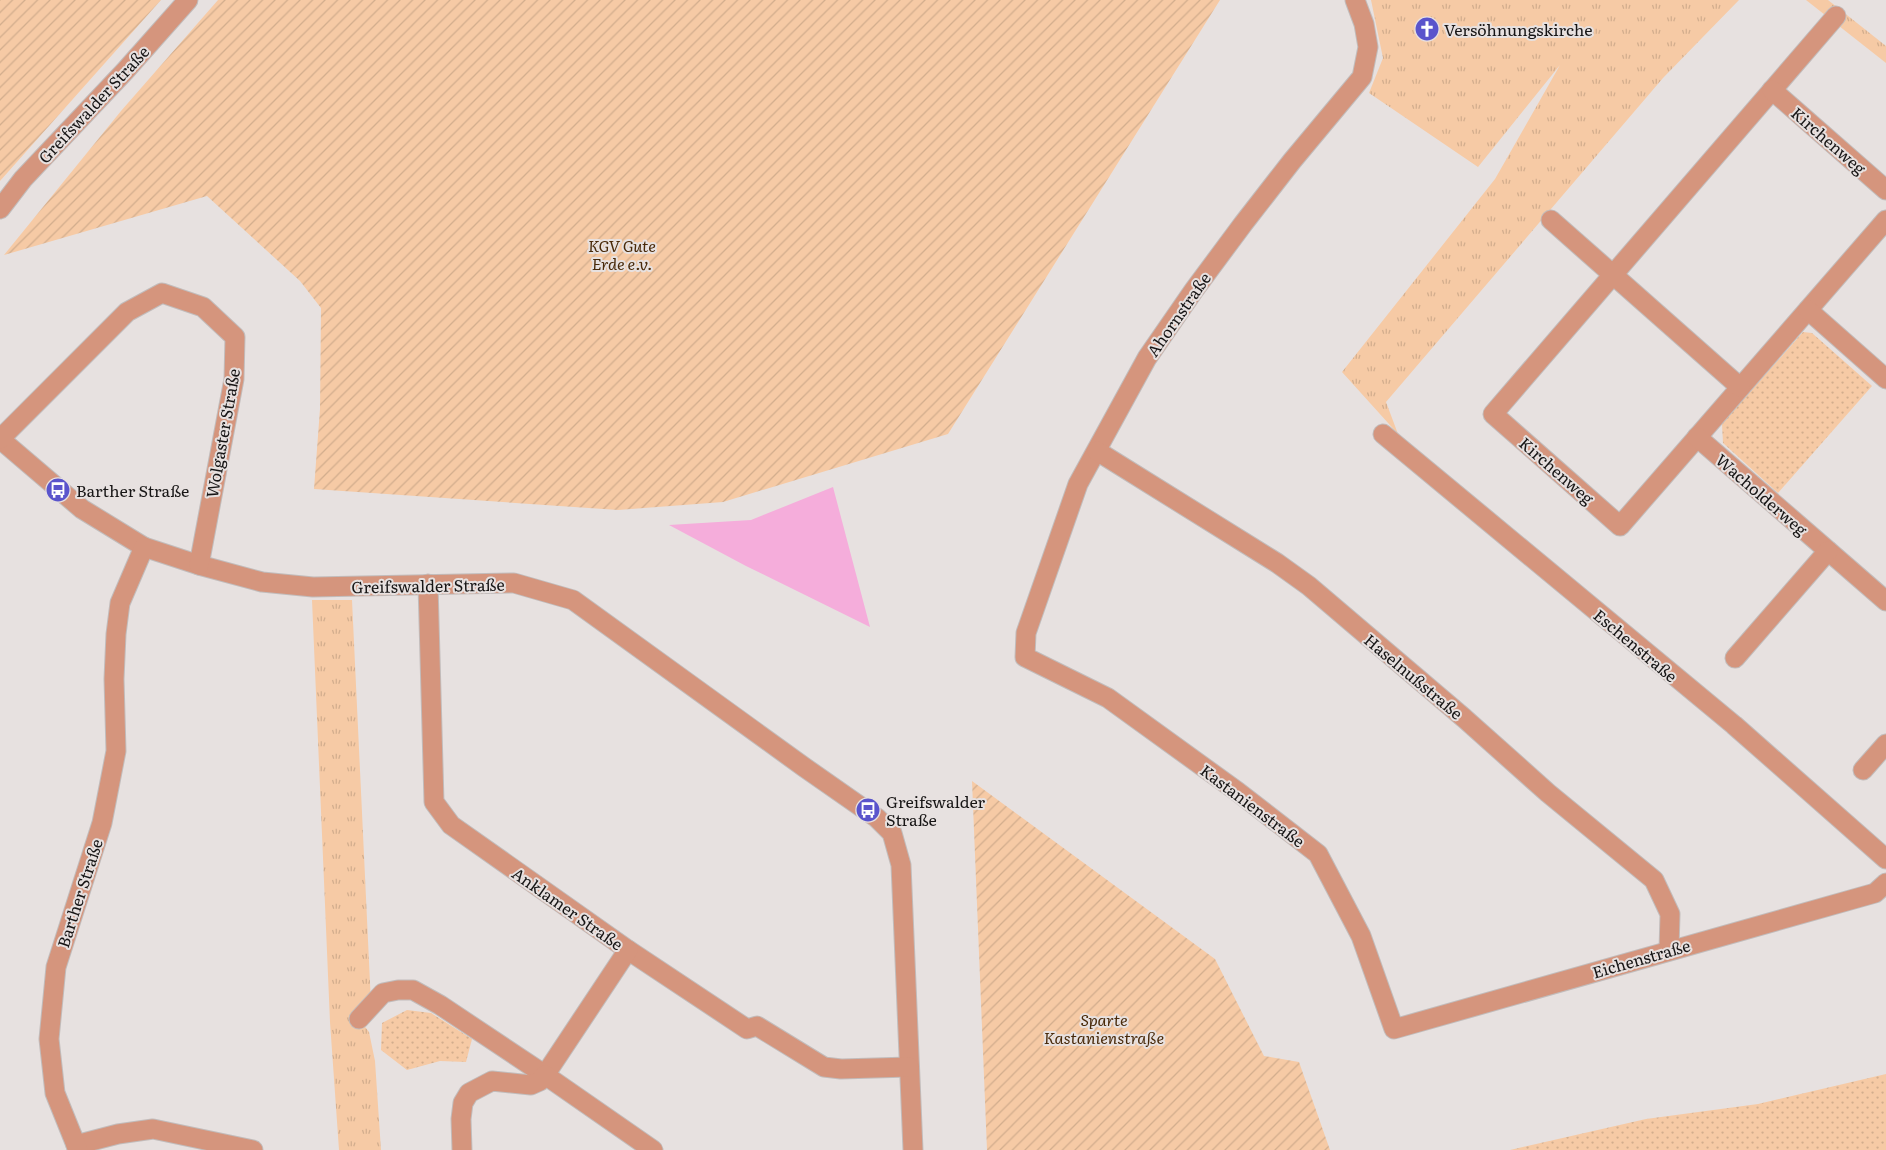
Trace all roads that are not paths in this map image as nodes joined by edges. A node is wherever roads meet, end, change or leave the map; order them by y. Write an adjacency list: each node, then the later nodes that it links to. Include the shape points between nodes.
1 (188, 0): 6 (street, Greifswalder Straße, via 23,179)
2 (1355, 0): 16 (street, Ahornstraße, via 1368,47 1362,77 1292,161 1194,290 1147,358)
3 (1836, 16): 4 (street, Kirchenweg)
4 (1772, 90): 5 (street, Kirchenweg); 9 (street, Kirchenweg)
5 (1886, 190)
6 (0, 209)
7 (1551, 220): 9 (street)
8 (1886, 220): 10 (street, Kirchenweg)
9 (1612, 275): 12 (street); 14 (street, Kirchenweg, via 1493,414 1620,526)
10 (1808, 310): 11 (street); 12 (street, Kirchenweg)
11 (1886, 379)
12 (1740, 387): 14 (street, Kirchenweg)
13 (1383, 434): 26 (street, Eschenstraße, via 1734,725)
14 (1697, 437): 18 (street, Wacholderweg)
15 (0, 439): 17 (street, Greifswalder Straße, via 82,509); 19 (street, Wolgaster Straße, via 127,312 162,294 203,307 235,337 235,346 234,379)
16 (1097, 451): 22 (street, Ahornstraße, via 1074,494 1026,633); 29 (street, Haselnußstraße, via 1309,586 1548,793 1654,880 1670,914)
17 (144, 547): 19 (street, Greifswalder Straße); 34 (street, Barther Straße, via 120,603 114,679 116,751 102,822 56,967 50,1039 55,1093)
18 (1828, 550): 21 (street, Wacholderweg); 23 (street)
19 (199, 565): 20 (street, Greifswalder Straße, via 262,582 313,587)
20 (428, 584): 28 (street, Anklamer Straße, via 434,802 451,825); 32 (street, Greifswalder Straße, via 514,583 573,600 877,818 892,834 901,866)
21 (1886, 601)
22 (1025, 657): 31 (street, Kastanienstraße, via 1108,698 1318,854 1361,936)
23 (1735, 658)
24 (1886, 744): 25 (street)
25 (1863, 770)
26 (1886, 859)
27 (1886, 883): 29 (street, Eichenstraße, via 1875,893)
28 (628, 950): 32 (street, Anklamer Straße, via 747,1029 757,1026 824,1067); 33 (street)
29 (1669, 950): 31 (street, Eichenstraße)
30 (359, 1019): 33 (street, via 383,993 412,990)
31 (1394, 1029)
32 (909, 1067): 38 (street, Greifswalder Straße)
33 (545, 1075): 36 (street, via 530,1085 492,1081 469,1092 463,1103 461,1119); 37 (street)
34 (77, 1148): 35 (street, via 118,1134 153,1129)
35 (253, 1150)
36 (462, 1150)
37 (653, 1150)
38 (914, 1150)

